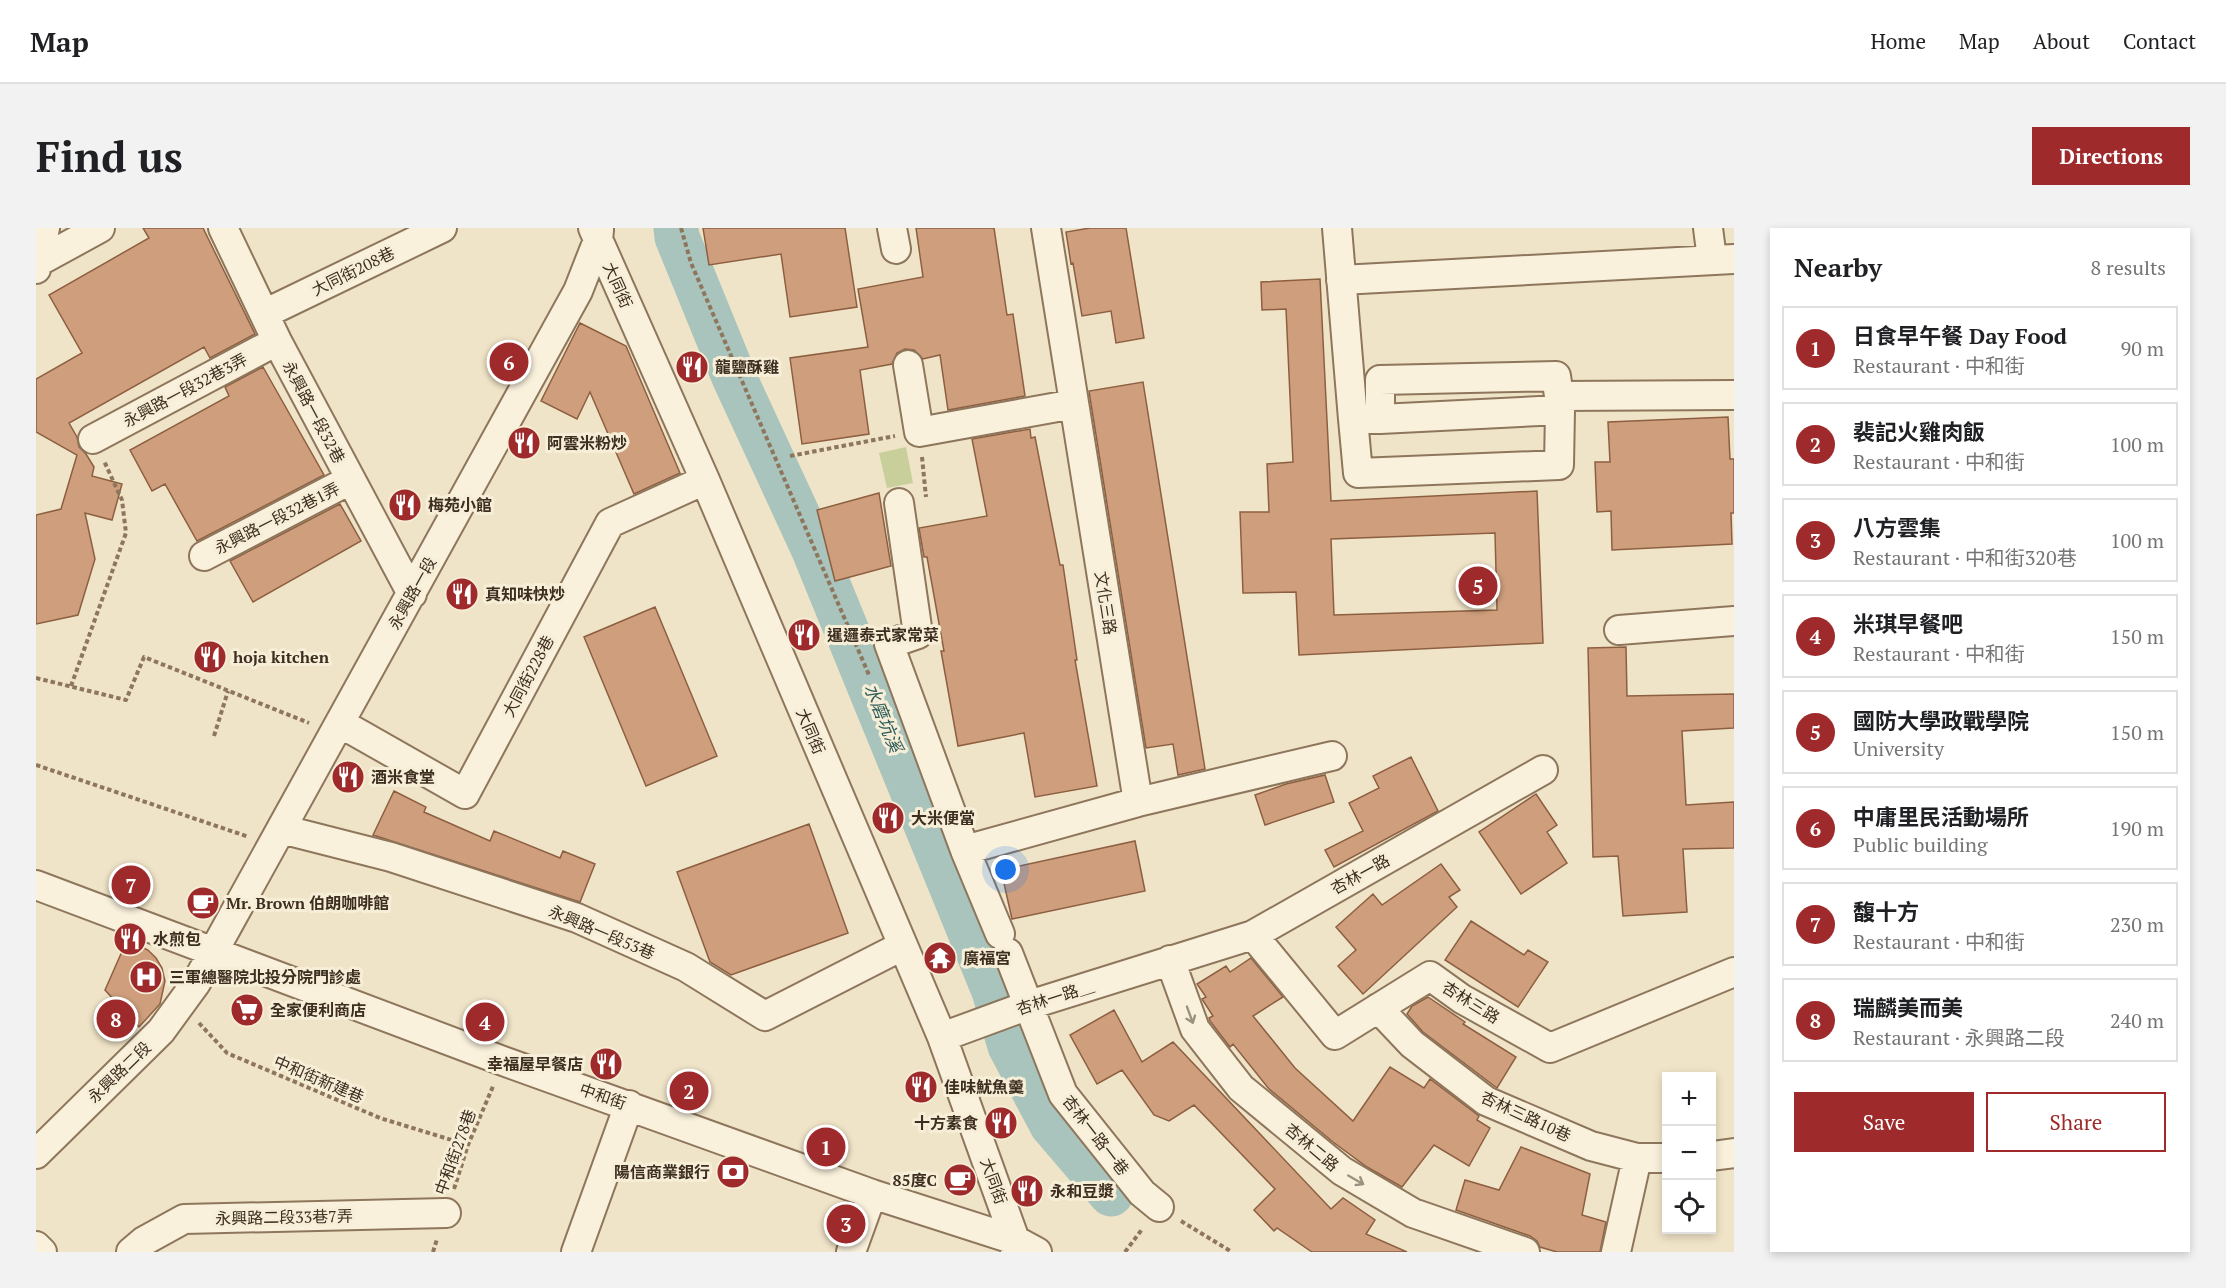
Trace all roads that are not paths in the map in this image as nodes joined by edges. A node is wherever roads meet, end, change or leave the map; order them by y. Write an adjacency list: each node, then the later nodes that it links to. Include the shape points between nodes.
1 (45, 228): 10 (street)
2 (100, 228): 10 (street)
3 (223, 228): 12 (street, 永興路一段32巷)
4 (442, 228): 12 (street, 大同街208巷)
5 (1046, 228): 17 (street, 文化三路)
6 (1337, 228): 11 (street)
7 (1708, 228): 9 (street)
8 (597, 232): 21 (street, 大同街); 24 (street, 永興路一段, via 578,291)
9 (1723, 259): 11 (street)
10 (36, 265)
11 (1341, 280): 18 (street)
12 (264, 314): 13 (street, 永興路一段32巷)
13 (277, 341): 19 (street, 永興路一段32巷3弄); 20 (street, 永興路一段32巷)
14 (908, 365): 17 (street, via 920,432)
15 (1734, 395): 16 (street)
16 (1559, 403): 18 (street); 18 (street, via 1556,376 1380,380); 18 (street, via 1559,465 1358,474)
17 (1074, 404): 30 (street, 文化三路)
18 (1367, 419)
19 (93, 439)
20 (350, 480): 23 (street, 永興路一段32巷1弄); 24 (street, 永興路一段32巷)
21 (705, 480): 27 (street, 大同街228巷, via 610,523 465,794); 35 (street, 大同街)
22 (899, 503): 32 (street, 杏林一路一巷, via 918,634 889,644)
23 (204, 556)
24 (412, 594): 27 (street, 永興路一段)
25 (1734, 621): 26 (street)
26 (1619, 630)
27 (337, 728): 31 (street, 永興路一段)
28 (1332, 756): 30 (street)
29 (1543, 770): 34 (street, 杏林一路)
30 (1138, 802): 32 (street)
31 (277, 837): 35 (street, 永興路一段53巷, via 392,857 577,918 686,967 765,1016); 36 (street, 永興路一段)
32 (965, 850): 39 (street, 杏林一路一巷)
33 (36, 885): 36 (street, 中和街)
34 (1253, 935): 37 (street, 杏林一路); 40 (street, 杏林三路, via 1335,1035)
35 (902, 946): 41 (street, 大同街)
36 (213, 952): 42 (street, 中和街); 44 (street, 永興路二段, via 161,1031)
37 (1170, 960): 39 (street, 杏林一路＿); 57 (street, 杏林二路, one-way to 57, via 1195,1029 1241,1088 1342,1171 1413,1213)
38 (1734, 972): 40 (street, 杏林三路, via 1550,1048 1462,999 1430,975)
39 (1029, 1005): 41 (street, 杏林一路＿); 49 (street, 杏林一路一巷, via 1063,1094 1142,1193)
40 (1378, 1008): 46 (street, 杏林三路10巷, via 1412,1044 1486,1101 1591,1146)
41 (942, 1037): 52 (street, 大同街)
42 (629, 1105): 48 (street, 中和街); 55 (street)
43 (1734, 1153): 45 (street)
44 (36, 1154)
45 (1716, 1155)
46 (1637, 1158): 47 (street, 杏林三路10巷); 58 (street)
47 (1662, 1158)
48 (872, 1194): 52 (street, 中和街); 56 (street)
49 (1159, 1207)
50 (446, 1214): 54 (street, 永興路二段33巷7弄, via 184,1219)
51 (36, 1246): 53 (street)
52 (1022, 1248)
53 (42, 1252)
54 (131, 1252)
55 (576, 1252)
56 (851, 1252)
57 (1525, 1252)
58 (1616, 1252)

